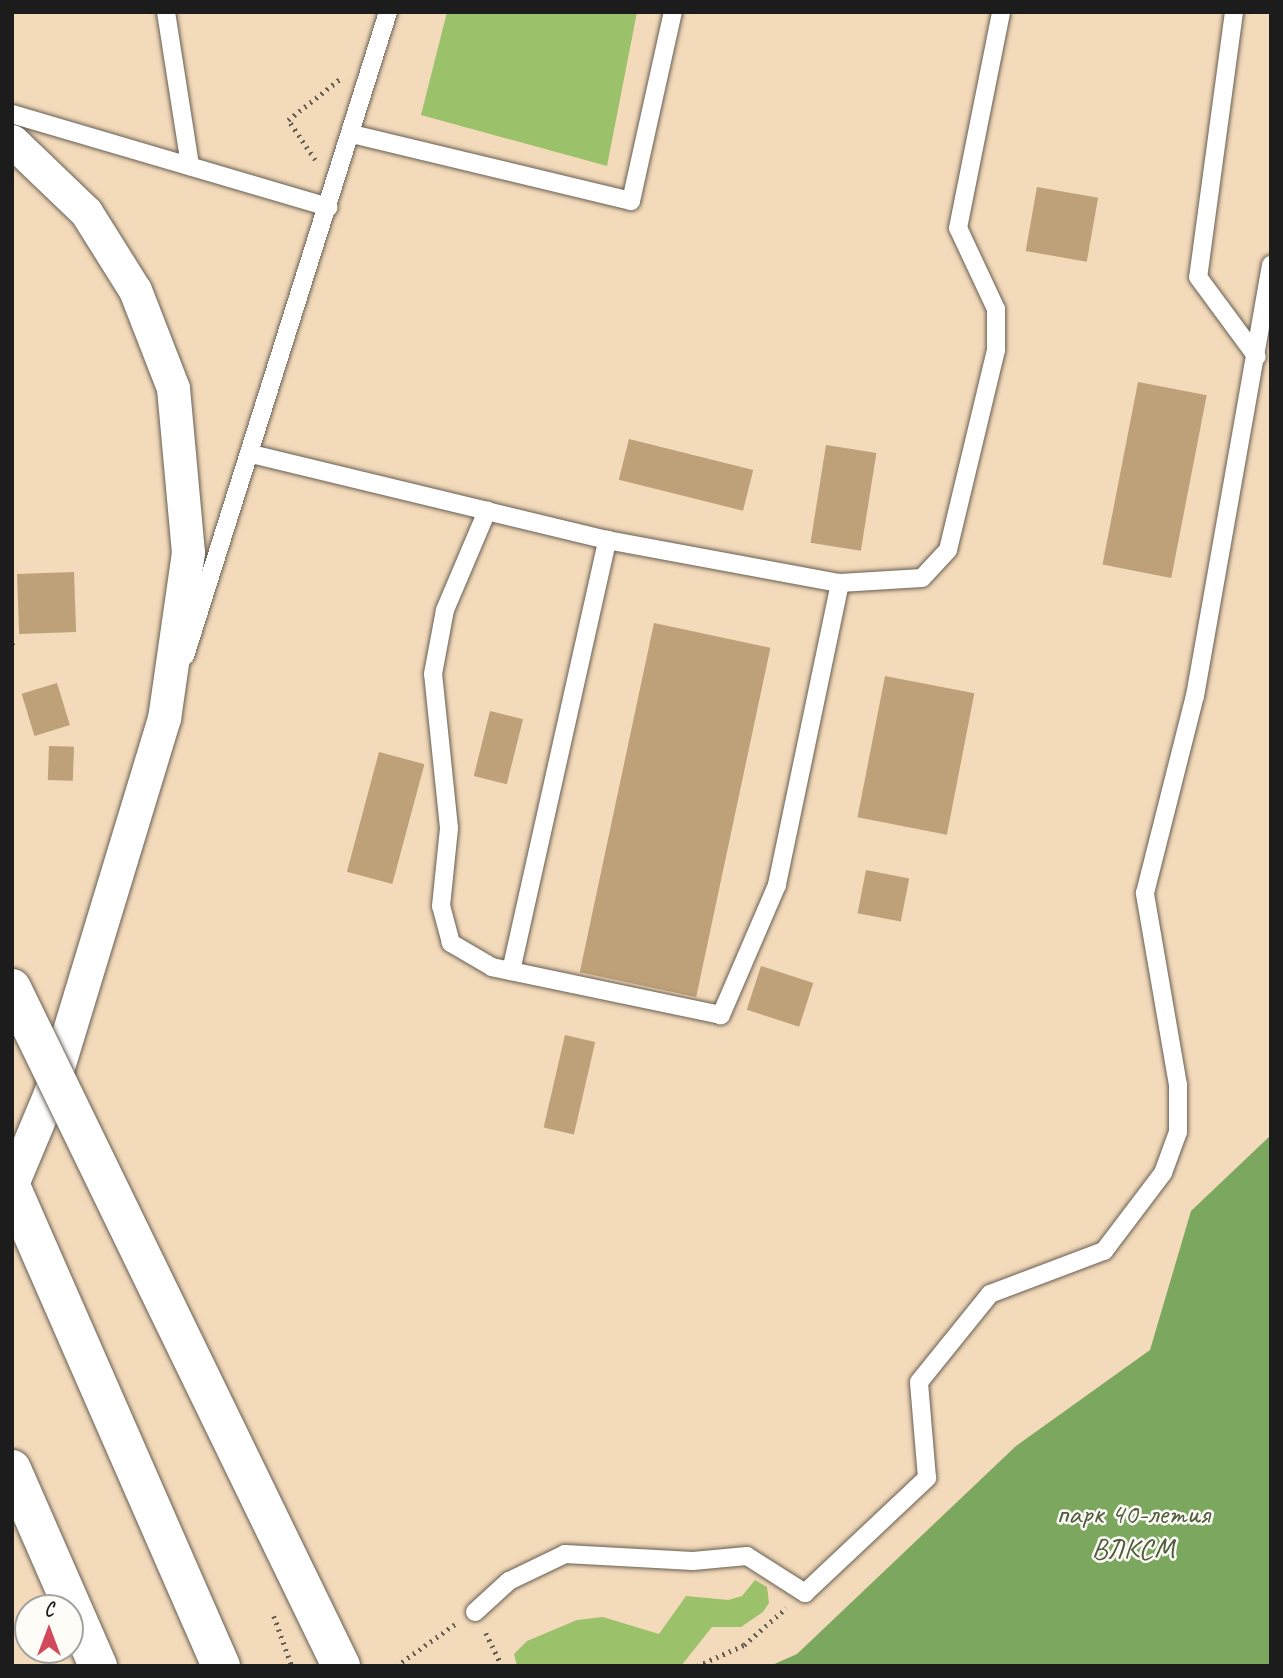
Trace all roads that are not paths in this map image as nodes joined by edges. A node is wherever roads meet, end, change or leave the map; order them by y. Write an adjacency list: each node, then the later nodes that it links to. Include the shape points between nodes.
1 (166, 12): 9 (lane)
2 (388, 12): 7 (lane)
3 (673, 12): 7 (lane, via 631,201)
4 (1001, 12): 16 (lane, via 958,228 996,309 996,350 948,550 922,578)
5 (1234, 12): 12 (lane, via 1198,277)
6 (12, 114): 9 (lane)
7 (352, 134): 10 (lane)
8 (12, 141): 17 (street, via 86,212 135,290 173,388 188,552)
9 (190, 166): 10 (lane)
10 (329, 207): 13 (lane)
11 (1271, 265): 12 (lane)
12 (1257, 357): 22 (lane, via 1195,696 1145,892 1178,1085 1178,1132 1163,1173 1104,1251 990,1294 919,1382 927,1479 805,1593 747,1556 693,1561 565,1554 509,1581)
13 (252, 454): 14 (lane); 17 (lane)
14 (487, 511): 15 (lane); 18 (lane, via 445,610 433,674 449,828 441,906 452,943)
15 (607, 540): 16 (lane); 18 (lane)
16 (839, 583): 18 (lane, via 777,885 721,1015)
17 (164, 719): 20 (street, via 50,1093)
18 (511, 971)
19 (12, 988): 25 (main road, bridge)
20 (12, 1186): 24 (main road)
21 (12, 1469): 23 (main road)
22 (475, 1612)
23 (98, 1666)
24 (221, 1666)
25 (341, 1666)

